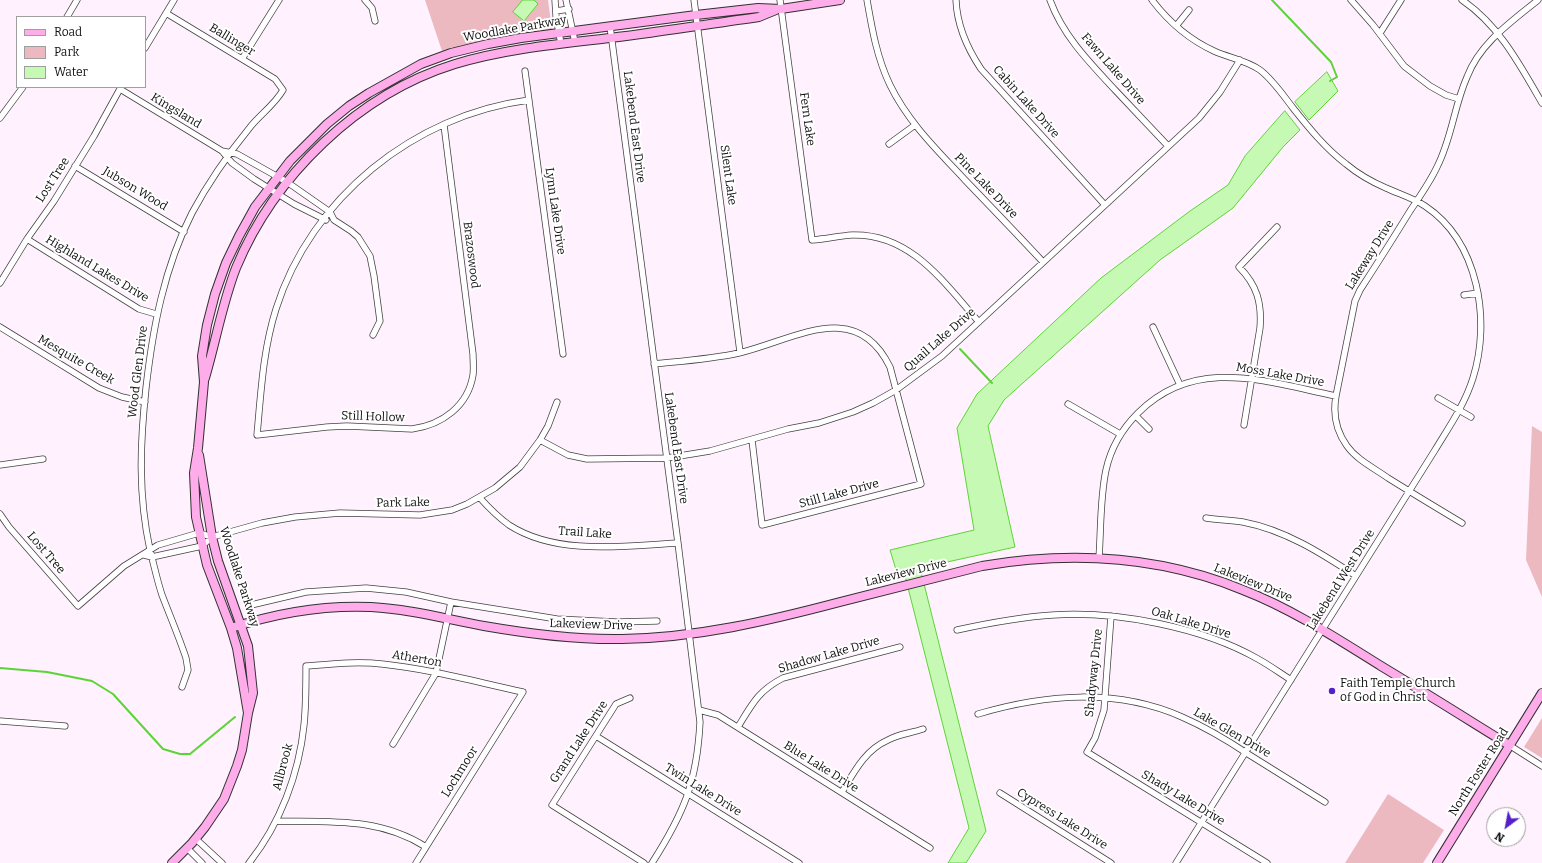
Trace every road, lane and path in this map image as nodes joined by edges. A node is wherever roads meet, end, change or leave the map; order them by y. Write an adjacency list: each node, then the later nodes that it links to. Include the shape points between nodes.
1 (77, 0): 23 (street)
2 (174, 0): 21 (street)
3 (279, 0): 36 (street)
4 (365, 0): 24 (street, via 372,8)
5 (555, 0): 20 (street)
6 (566, 0): 18 (street)
7 (694, 0): 22 (street, Silent Lake)
8 (840, 0): 17 (street, Woodlake Parkway)
9 (867, 0): 47 (street, Pine Lake Drive, via 881,62 901,105)
10 (956, 0): 60 (street, Cabin Lake Drive, via 956,15 961,29 981,69)
11 (1050, 0): 49 (street, Fawn Lake Drive, via 1062,26 1080,51)
12 (1152, 0): 27 (street, Lakebend West Drive)
13 (1351, 0): 30 (street)
14 (1401, 0): 30 (street)
15 (1462, 0): 31 (street)
16 (1538, 0): 31 (street, Lakeway Drive)
17 (781, 4): 22 (street, Woodlake Parkway); 26 (street, Woodlake Parkway, via 759,16); 73 (street, Fern Lake, via 812,240 852,235 882,239 900,246 928,266)
18 (569, 9): 20 (street); 28 (street)
19 (1189, 10): 27 (street)
20 (556, 11): 29 (street)
21 (166, 13): 35 (street); 36 (street, Ballinger)
22 (696, 15): 25 (street, Woodlake Parkway); 26 (street, Silent Lake)
23 (68, 16)
24 (375, 21)
25 (610, 26): 28 (street, Woodlake Parkway); 32 (street, Lakebend East Drive)
26 (697, 26): 32 (street, Woodlake Parkway); 77 (street, Silent Lake)
27 (1176, 26): 37 (street, Lakebend West Drive, via 1214,51)
28 (573, 31): 29 (street, Woodlake Parkway); 33 (street)
29 (560, 33): 34 (street); 54 (street, Woodlake Parkway, via 488,44 421,64 364,96 327,124)
30 (1380, 33): 42 (street, via 1397,58 1415,75 1446,95)
31 (1498, 33): 42 (street, Lakeway Drive, via 1472,67); 44 (street)
32 (612, 38): 33 (street, Woodlake Parkway); 79 (street, Lakebend East Drive)
33 (575, 42): 34 (street, Woodlake Parkway)
34 (561, 44): 55 (street, Woodlake Parkway, via 490,55 454,64 399,88 334,132)
35 (146, 46)
36 (242, 59): 41 (street, Ballinger, via 275,79)
37 (1240, 60): 49 (street, Quail Lake Drive, via 1207,109); 59 (street, Lakebend West Drive, via 1260,70 1311,132 1346,165 1366,178)
38 (525, 71): 43 (street, Lynn Lake Drive)
39 (22, 88): 45 (street)
40 (120, 88): 50 (street, Kingsland); 52 (street, Lost Tree)
41 (283, 90): 50 (street, Wood Glen Drive)
42 (1459, 99): 59 (street, Lakeway Drive, via 1447,145 1427,186)
43 (529, 100): 46 (street, via 486,109); 78 (street, Lynn Lake Drive)
44 (1542, 103)
45 (0, 118)
46 (444, 125): 62 (street, via 425,132 381,161 349,190); 83 (street, Brazoswood, via 473,354)
47 (915, 125): 48 (street); 68 (street, Pine Lake Drive)
48 (889, 144)
49 (1168, 146): 60 (street, Quail Lake Drive)
50 (229, 156): 51 (street, via 237,154); 53 (street, Kingsland); 66 (street, Wood Glen Drive, via 203,195)
51 (256, 165): 53 (street); 54 (street)
52 (75, 166): 66 (street, Jubson Wood); 67 (street, Lost Tree)
53 (250, 175): 56 (street, Kingsland)
54 (277, 177): 55 (street); 56 (street, Woodlake Parkway)
55 (287, 182): 57 (street, Woodlake Parkway); 58 (street)
56 (269, 188): 57 (street, Kingsland); 81 (street, Woodlake Parkway, via 239,236 215,294 202,356)
57 (279, 194): 61 (street, Kingsland); 81 (street, Woodlake Parkway, via 249,241 237,268 226,298)
58 (308, 197): 61 (street); 62 (street)
59 (1416, 201): 70 (street, Lakebend West Drive, via 1437,216 1458,241 1472,269); 85 (street, Lakeway Drive, via 1355,301)
60 (1105, 205): 68 (street, Quail Lake Drive)
61 (301, 207): 63 (street, Kingsland)
62 (330, 212): 63 (street); 64 (street)
63 (324, 220): 64 (street); 83 (street, Still Hollow, via 294,267 276,308 264,358 257,435 347,426 422,428 445,419 456,409)
64 (334, 220): 76 (street, via 358,237 370,256 380,321)
65 (1277, 227): 80 (street, via 1239,267 1249,277 1260,303 1260,328)
66 (184, 232): 72 (street, Wood Glen Drive, via 168,272)
67 (27, 239): 69 (street, Lost Tree); 72 (street, Highland Lakes Drive, via 138,309)
68 (1043, 262): 73 (street, Quail Lake Drive)
69 (0, 283)
70 (1478, 293): 71 (street); 90 (street, Lakebend West Drive, via 1481,330 1477,362 1473,379)
71 (1464, 295)
72 (156, 314): 87 (street, Wood Glen Drive)
73 (979, 322): 84 (street, Quail Lake Drive, via 933,364)
74 (0, 327): 87 (street, Mesquite Creek, via 99,388)
75 (1153, 327): 82 (street)
76 (373, 335)
77 (740, 352): 79 (street); 84 (street, via 816,329 849,329 867,337 881,350 890,367)
78 (563, 354)
79 (654, 364): 99 (street, Lakebend East Drive)
80 (1252, 379): 82 (street, Moss Lake Drive, via 1221,376 1200,379); 85 (street, Moss Lake Drive); 93 (street)
81 (204, 382): 98 (street, Woodlake Parkway)
82 (1180, 386): 91 (street, Moss Lake Drive, via 1166,391)
83 (470, 387)
84 (896, 390): 97 (street, Quail Lake Drive, via 853,412); 97 (street, Still Lake Drive, via 920,484 762,525)
85 (1336, 396): 102 (street, Lakeway Drive, via 1336,419 1346,445 1361,460)
86 (1438, 398): 90 (street)
87 (145, 402): 112 (street, Wood Glen Drive, via 141,475)
88 (557, 402): 96 (street, Park Lake)
89 (1068, 404): 95 (street)
90 (1459, 410): 92 (street); 102 (street, Lakebend West Drive)
91 (1136, 416): 94 (street); 95 (street, Moss Lake Drive)
92 (1471, 417)
93 (1244, 425)
94 (1148, 428)
95 (1120, 434): 116 (street, Moss Lake Drive, via 1106,470)
96 (540, 440): 99 (street, Quail Lake Drive, via 564,453 588,459); 103 (street, Park Lake, via 520,467)
97 (752, 440): 99 (street, Quail Lake Drive, via 710,451)
98 (198, 448): 107 (street, Woodlake Parkway, via 194,473); 108 (street, Woodlake Parkway)
99 (667, 458): 110 (street, Lakebend East Drive)
100 (43, 459): 101 (street)
101 (0, 465)
102 (1409, 491): 106 (street, Lakeway Drive); 117 (street, Lakebend West Drive)
103 (480, 498): 108 (street, Park Lake, via 452,510 436,513 404,516 340,513 295,517); 110 (street, Trail Lake, via 509,524 531,536 556,544 612,547)
104 (0, 514): 114 (street, Lost Tree, via 9,528 78,606 124,566)
105 (1206, 518): 117 (street, via 1242,522 1285,535)
106 (1462, 523)
107 (199, 533): 108 (street); 109 (street); 111 (street, Woodlake Parkway)
108 (212, 537): 111 (street, Park Lake); 123 (street, Woodlake Parkway)
109 (176, 541): 112 (street, via 158,545); 113 (street)
110 (678, 543): 127 (street, Lakebend East Drive)
111 (202, 546): 113 (street); 124 (street, Woodlake Parkway)
112 (150, 550): 114 (street); 115 (street, Wood Glen Drive)
113 (179, 551): 115 (street)
114 (144, 555): 115 (street)
115 (152, 557): 132 (street, Wood Glen Drive, via 162,594 186,658 188,670)
116 (1099, 558): 126 (street, Lakeview Drive, via 1168,567 1216,580 1263,598); 127 (street, Lakeview Drive, via 1054,558 982,566 775,619)
117 (1356, 576): 126 (street, Lakebend West Drive)
118 (451, 602): 119 (street, via 406,592 366,588 306,592); 121 (street); 122 (street, via 556,619)
119 (251, 604)
120 (1111, 616): 125 (street, Oak Lake Drive, via 1030,617); 131 (street, Oak Lake Drive, via 1164,625 1212,639 1258,659); 135 (street, Shadyway Drive)
121 (448, 618): 123 (street, Lakeview Drive, via 371,607 328,607 277,615); 127 (street, Lakeview Drive, via 483,626 574,638 621,639); 130 (street)
122 (657, 621)
123 (242, 625): 124 (street, Lakeview Drive); 138 (street, Woodlake Parkway, via 248,646 253,693)
124 (231, 628): 138 (street, Woodlake Parkway, via 242,671 243,693)
125 (957, 630)
126 (1323, 630): 131 (street, Lakebend West Drive); 146 (street, Lakeview Drive)
127 (689, 635): 137 (street, Lakebend East Drive)
128 (900, 647): 142 (street, Shadow Lake Drive, via 784,678 761,692)
129 (306, 666): 130 (street, Atherton, via 345,662 381,664); 154 (street, Allbrook, via 304,724 300,750 289,791)
130 (436, 673): 133 (street, Atherton); 145 (street)
131 (1291, 680): 148 (street, Lakebend West Drive)
132 (182, 687)
133 (523, 692): 157 (street, Lochmoor)
134 (1542, 693): 146 (street, North Foster Road)
135 (1105, 697): 139 (street, Lake Glen Drive, via 1084,696 1030,701); 147 (street, Shadyway Drive, via 1101,721); 148 (street, Lake Glen Drive, via 1138,702 1182,716)
136 (630, 698): 144 (street, Grand Lake Drive, via 616,704)
137 (699, 710): 142 (street, Blue Lake Drive, via 718,715); 152 (street, Lakebend East Drive, via 699,746)
138 (248, 713): 156 (street, Woodlake Parkway, via 242,750 230,784 214,814)
139 (978, 714)
140 (0, 721): 141 (street)
141 (65, 726)
142 (738, 727): 150 (street, Blue Lake Drive)
143 (923, 729): 150 (street, via 895,737 875,747 860,763)
144 (596, 736): 152 (street, Twin Lake Drive); 165 (street, Grand Lake Drive, via 552,805)
145 (393, 744)
146 (1509, 745): 149 (street, Lakeview Drive); 171 (street, North Foster Road)
147 (1087, 752): 155 (street, Shady Lake Drive)
148 (1246, 752): 153 (street, Lake Glen Drive); 155 (street, Lakebend West Drive)
149 (1542, 766)
150 (842, 792): 159 (street, Blue Lake Drive)
151 (1000, 793): 168 (street, Cypress Lake Drive)
152 (688, 794): 166 (street, Lakebend East Drive, via 679,817); 167 (street, Twin Lake Drive)
153 (1325, 802)
154 (276, 821): 157 (street, via 373,825 393,830); 163 (street, Allbrook)
155 (1202, 822): 169 (street, Lakebend West Drive); 170 (street, Shady Lake Drive)
156 (196, 839): 158 (street, Woodlake Parkway); 162 (street)
157 (426, 847): 164 (street, Lochmoor)
158 (187, 848): 160 (street, Woodlake Parkway); 161 (street)
159 (930, 848)
160 (172, 863)
161 (202, 863)
162 (222, 863)
163 (249, 863)
164 (416, 863)
165 (644, 863)
166 (652, 863)
167 (799, 863)
168 (1111, 863)
169 (1176, 863)
170 (1267, 863)
171 (1437, 863)

